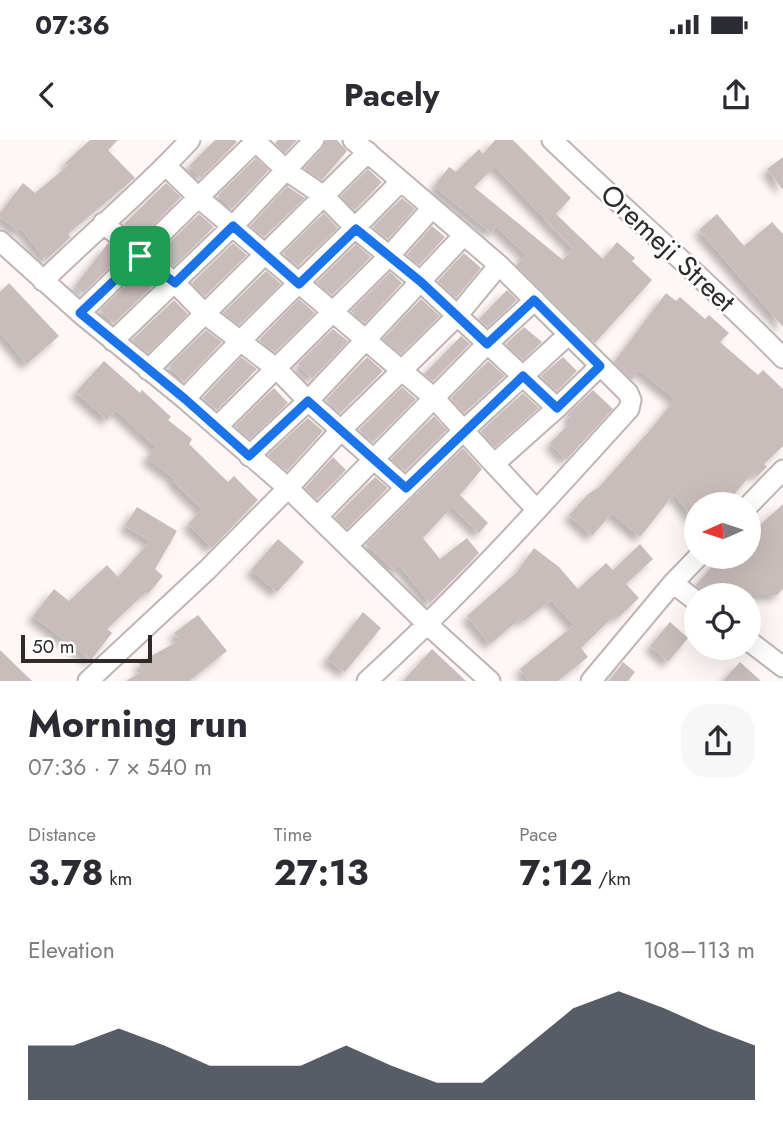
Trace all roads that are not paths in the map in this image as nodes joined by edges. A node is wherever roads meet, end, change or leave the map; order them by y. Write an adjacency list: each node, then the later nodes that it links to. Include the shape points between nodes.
1 (190, 140): 6 (street)
2 (255, 140): 7 (street); 10 (street)
3 (314, 140): 7 (street)
4 (552, 140): 35 (street, Oremeji Street)
5 (361, 146): 8 (street); 9 (street)
6 (166, 166): 10 (street); 12 (street)
7 (287, 171): 9 (street); 13 (street)
8 (401, 181): 11 (street); 14 (street)
9 (324, 197): 14 (street); 17 (street)
10 (199, 198): 13 (street); 19 (street)
11 (432, 208): 15 (street); 18 (street)
12 (103, 223): 19 (street); 21 (street)
13 (233, 226): 17 (street); 23 (street)
14 (356, 229): 18 (street); 24 (street)
15 (464, 235): 20 (street); 22 (street)
16 (0, 241): 21 (street)
17 (266, 255): 24 (street); 28 (street)
18 (390, 255): 22 (street); 26 (street)
19 (140, 256): 23 (street); 27 (street)
20 (499, 265): 25 (street); 29 (street)
21 (43, 281): 27 (street)
22 (421, 282): 29 (street); 33 (street)
23 (175, 283): 28 (street); 31 (street)
24 (299, 284): 26 (street); 32 (street)
25 (534, 300): 30 (street); 34 (street)
26 (333, 311): 33 (street); 37 (street)
27 (80, 313): 31 (street)
28 (205, 314): 32 (street); 38 (street)
29 (457, 316): 34 (street); 39 (street)
30 (569, 334): 36 (street); 40 (street)
31 (113, 341): 38 (street)
32 (238, 341): 37 (street); 42 (street)
33 (366, 341): 39 (street); 43 (street)
34 (487, 344): 40 (street); 41 (street)
35 (783, 358)
36 (600, 366): 44 (street); 55 (street, via 628,393 629,409)
37 (277, 369): 43 (street); 45 (street)
38 (148, 370): 42 (street)
39 (401, 372): 41 (street); 47 (street)
40 (523, 376): 44 (street); 46 (street)
41 (434, 398): 46 (street); 49 (street)
42 (185, 399): 45 (street)
43 (308, 401): 47 (street); 48 (street)
44 (557, 408): 50 (street)
45 (217, 427): 48 (street)
46 (464, 430): 50 (street); 53 (street)
47 (340, 431): 49 (street); 52 (street)
48 (249, 456): 52 (street)
49 (374, 460): 53 (street); 56 (street)
50 (494, 464): 55 (street)
51 (783, 470): 54 (street)
52 (288, 488): 56 (street); 64 (street)
53 (406, 488): 57 (street)
54 (761, 493)
55 (537, 510): 61 (street)
56 (318, 516): 57 (street)
57 (348, 545): 61 (street)
58 (686, 569): 59 (street)
59 (673, 583): 60 (street); 67 (street)
60 (684, 592)
61 (428, 625): 65 (street); 66 (street)
62 (761, 650): 63 (street)
63 (783, 667)
64 (88, 681)
65 (367, 681)
66 (490, 681)
67 (591, 681)

